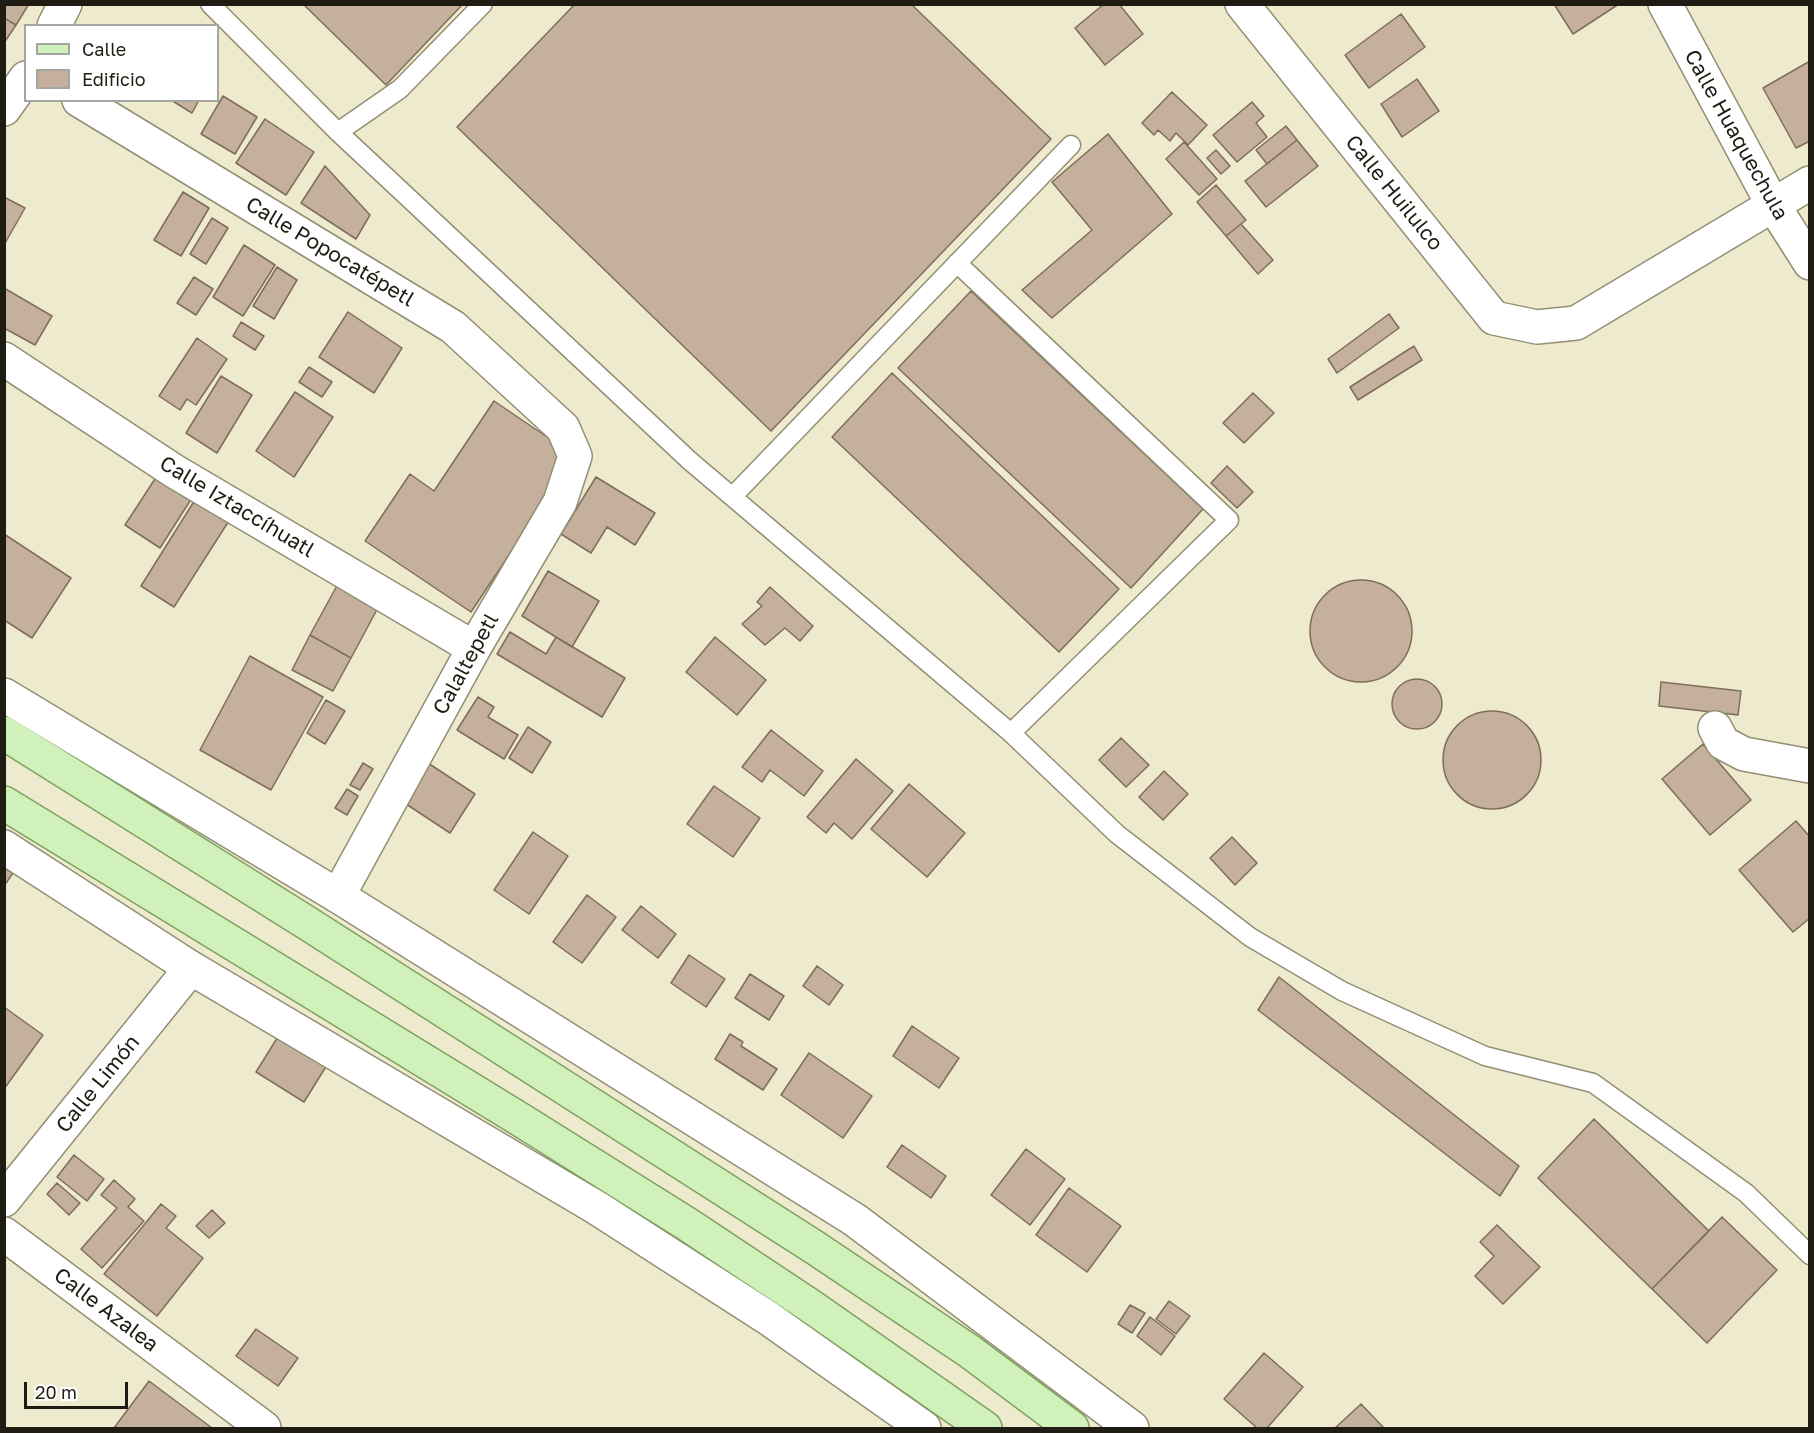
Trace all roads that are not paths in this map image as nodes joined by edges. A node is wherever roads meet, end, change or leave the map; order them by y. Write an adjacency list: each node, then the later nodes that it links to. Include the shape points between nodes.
1 (65, 4): 6 (street)
2 (210, 4): 10 (lane)
3 (483, 4): 10 (lane, via 400,89)
4 (1665, 4): 13 (street, Calle Huaquechula)
5 (1249, 7): 13 (street, Calle Huilulco, via 1494,318 1537,327 1576,323)
6 (55, 24)
7 (24, 81): 9 (street)
8 (82, 102): 17 (street, Calle Popocatépetl, via 453,327)
9 (4, 109)
10 (338, 132): 18 (lane, via 672,445)
11 (1071, 146): 14 (lane)
12 (1809, 183): 13 (street)
13 (1773, 205): 15 (street, Calle Huaquechula)
14 (957, 263): 18 (lane); 23 (lane, via 1229,520)
15 (1809, 263)
16 (4, 359): 19 (street, Calle Iztaccíhuatl, via 174,471)
17 (562, 428): 19 (street, Calaltepetl, via 574,456 560,502)
18 (733, 496): 23 (lane)
19 (474, 648): 27 (street, Calaltepetl)
20 (4, 695): 27 (street)
21 (1715, 728): 24 (street, via 1723,743 1744,754)
22 (4, 733): 35 (main road, via 814,1247 969,1351)
23 (1011, 733): 31 (lane, via 1117,834 1250,937 1342,991 1485,1056 1593,1083 1746,1193)
24 (1809, 766)
25 (4, 803): 34 (main road, via 687,1224)
26 (4, 847): 28 (street)
27 (338, 896): 36 (street, via 855,1220)
28 (191, 968): 29 (street, Calle Limón); 33 (street, via 597,1208 768,1318)
29 (4, 1200)
30 (4, 1234): 32 (street, Calle Azalea)
31 (1809, 1255)
32 (264, 1428)
33 (924, 1428)
34 (985, 1428)
35 (1072, 1428)
36 (1132, 1428)

